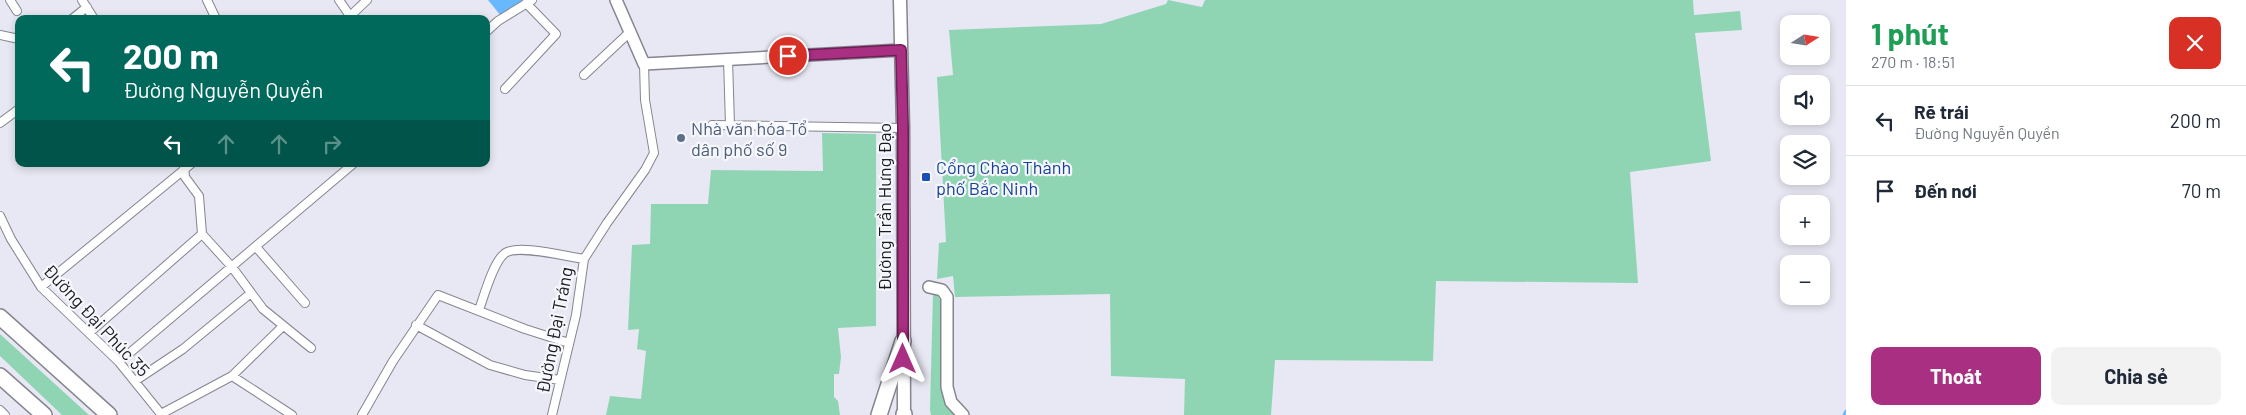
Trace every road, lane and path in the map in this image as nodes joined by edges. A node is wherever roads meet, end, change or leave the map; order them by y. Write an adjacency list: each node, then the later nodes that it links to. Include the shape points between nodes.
1 (10, 0): 10 (street)
2 (82, 0): 9 (street)
3 (207, 0): 13 (street)
4 (339, 0): 14 (street)
5 (367, 0): 15 (street)
6 (616, 0): 17 (street)
7 (900, 0): 20 (main road, Đường Trần Hưng Đạo)
8 (529, 1): 16 (street); 24 (street, via 556,34)
9 (87, 7): 11 (street); 12 (street)
10 (17, 11)
11 (77, 15)
12 (92, 15)
13 (214, 15)
14 (348, 15)
15 (351, 15)
16 (490, 28)
17 (631, 30): 22 (street); 23 (street)
18 (0, 35): 19 (street)
19 (15, 38)
20 (901, 50): 21 (street); 29 (main road, Đường Trần Hưng Đạo)
21 (728, 59): 22 (street); 28 (street)
22 (644, 64): 35 (street, Đường Đại Tráng, via 645,100 654,153)
23 (584, 75)
24 (505, 89)
25 (15, 112): 26 (street)
26 (0, 123)
27 (712, 125): 28 (street)
28 (730, 125): 29 (street)
29 (903, 128): 46 (main road, Đường Trần Hưng Đạo)
30 (185, 167): 33 (street, via 185,177 200,196); 37 (street)
31 (349, 167): 34 (street)
32 (0, 216): 37 (street, Đường Đại Phúc 35)
33 (202, 234): 36 (street); 45 (street)
34 (256, 247): 36 (street); 40 (street)
35 (584, 259): 41 (street, via 526,250 504,253); 47 (street, Đường Đại Tráng)
36 (232, 267): 39 (street); 49 (street)
37 (41, 287): 45 (street, Đường Đại Phúc 35)
38 (929, 287): 64 (street, via 942,290 947,297 947,387 951,402)
39 (251, 293): 44 (street, via 263,309); 53 (street, via 183,349)
40 (305, 302)
41 (478, 310): 43 (street, via 438,295); 47 (street)
42 (0, 317): 57 (highway)
43 (416, 325): 52 (street, via 490,365); 60 (street)
44 (283, 326): 48 (street); 51 (street, Đường Đại Phúc 35)
45 (89, 334): 49 (street, Đường Đại Phúc 35)
46 (903, 341): 62 (highway); 63 (main road, Đường Trần Hưng Đạo)
47 (569, 343): 52 (street, Đường Đại Tráng)
48 (311, 348)
49 (119, 362): 53 (street, Đường Đại Phúc 35)
50 (0, 376): 56 (highway)
51 (232, 376): 58 (street, Đường Đại Phúc 35); 59 (street)
52 (560, 380): 61 (street, Đường Đại Tráng)
53 (135, 381): 58 (street, Đường Đại Phúc 35)
54 (0, 410): 55 (street)
55 (5, 415)
56 (44, 415)
57 (109, 415)
58 (161, 415)
59 (292, 415)
60 (362, 415)
61 (552, 415)
62 (879, 415)
63 (904, 415)
64 (963, 415)

